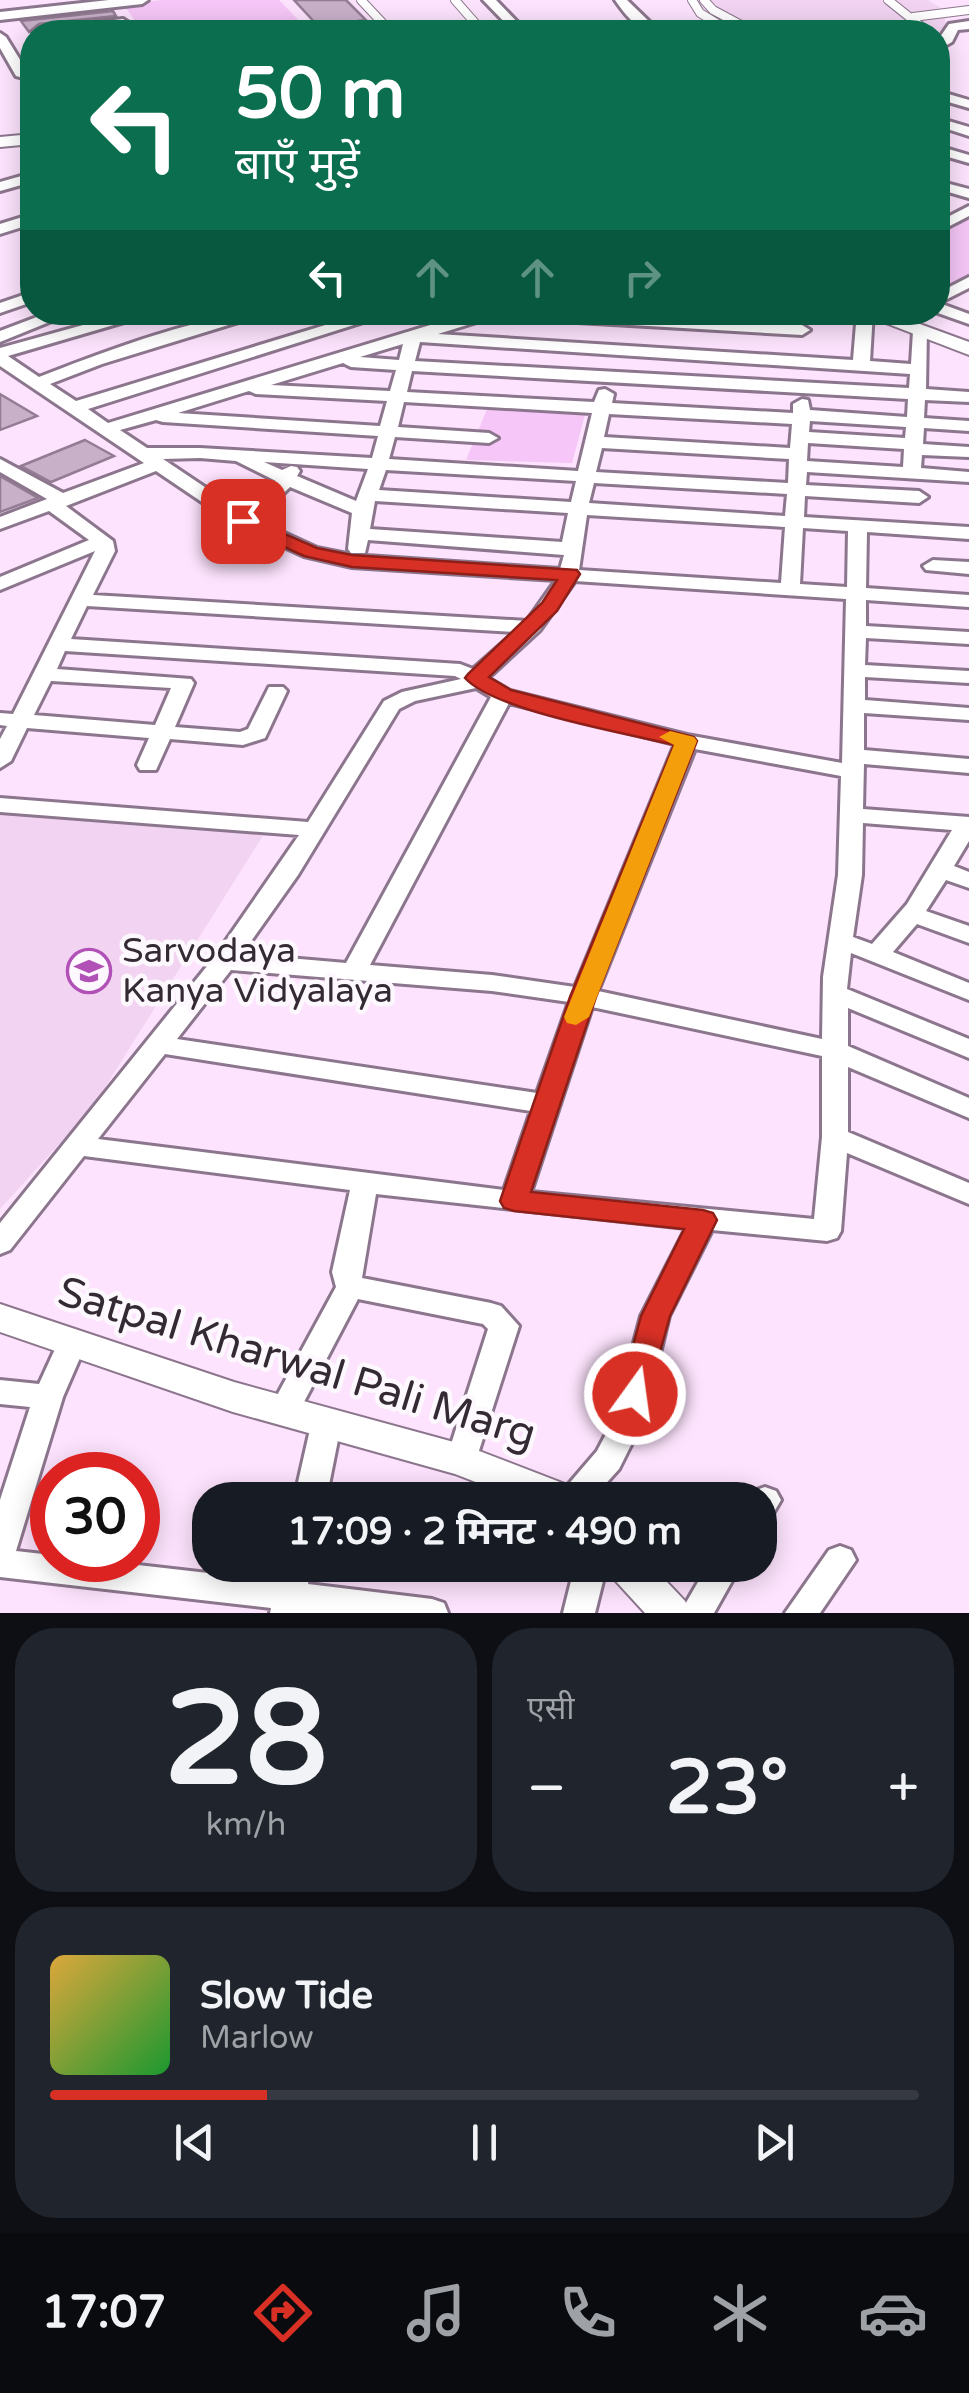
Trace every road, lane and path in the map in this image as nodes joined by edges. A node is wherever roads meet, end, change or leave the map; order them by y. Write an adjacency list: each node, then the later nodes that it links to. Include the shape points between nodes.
1 (142, 0): 9 (street)
2 (361, 0): 13 (lane)
3 (455, 0): 14 (lane)
4 (489, 0): 15 (street)
5 (621, 0): 16 (street)
6 (692, 0): 17 (lane)
7 (704, 0): 18 (lane)
8 (888, 0): 12 (lane)
9 (110, 2): 11 (street)
10 (969, 10): 12 (lane)
11 (0, 16)
12 (913, 17): 19 (lane)
13 (380, 20)
14 (472, 20)
15 (509, 20)
16 (638, 20)
17 (710, 20)
18 (732, 20)
19 (916, 20)
20 (0, 37): 21 (street)
21 (20, 71)
22 (32, 325): 33 (street)
23 (106, 325): 36 (street)
24 (218, 325): 43 (street)
25 (344, 325): 50 (street)
26 (449, 325): 32 (street)
27 (618, 325): 34 (street)
28 (805, 325): 37 (street)
29 (865, 325): 40 (street)
30 (902, 325): 31 (street)
31 (921, 332): 35 (street); 41 (street)
32 (413, 336): 34 (street); 38 (street); 39 (street)
33 (0, 337)
34 (616, 348): 37 (street); 42 (street)
35 (969, 349)
36 (0, 356): 43 (street)
37 (803, 359): 40 (street); 44 (street)
38 (332, 361): 39 (street); 45 (street)
39 (405, 365): 42 (street); 47 (street)
40 (862, 365): 41 (street)
41 (917, 369): 46 (street)
42 (608, 377): 44 (street); 51 (street)
43 (38, 382): 50 (street)
44 (803, 387): 46 (street); 58 (street)
45 (241, 388): 47 (street); 52 (street)
46 (915, 394): 48 (street); 53 (street)
47 (397, 397): 49 (street); 56 (street)
48 (969, 397)
49 (499, 402): 51 (street); 57 (street)
50 (76, 407): 55 (street)
51 (602, 408): 58 (street); 59 (street)
52 (148, 416): 55 (street); 56 (street)
53 (914, 423): 54 (street); 58 (street); 60 (street)
54 (969, 426)
55 (103, 430): 63 (street)
56 (388, 431): 57 (street); 66 (street)
57 (489, 438): 67 (street)
58 (801, 438): 59 (street); 60 (street); 68 (street); 72 (street)
59 (593, 442): 69 (street)
60 (913, 446): 61 (street); 68 (street)
61 (969, 452)
62 (231, 455): 63 (street); 64 (street); 71 (street)
63 (150, 459): 75 (street); 77 (street)
64 (298, 459): 66 (street); 71 (street)
65 (0, 464): 75 (street)
66 (379, 464): 67 (street); 74 (street)
67 (480, 470): 69 (street)
68 (912, 473): 70 (street)
69 (585, 476): 72 (street); 76 (street)
70 (969, 476)
71 (285, 480): 74 (street); 77 (street)
72 (798, 490): 73 (street); 78 (street)
73 (919, 498)
74 (364, 502): 76 (street); 82 (street)
75 (58, 503): 79 (street); 83 (street)
76 (578, 508): 78 (street); 84 (street)
77 (243, 521): 85 (street, via 311,552)
78 (796, 522): 80 (street); 90 (street)
79 (0, 523)
80 (858, 526): 81 (street); 91 (street)
81 (969, 532)
82 (361, 534): 84 (street); 85 (street)
83 (103, 541): 89 (street); 92 (street, via 105,551)
84 (570, 548): 88 (street)
85 (352, 561): 88 (street)
86 (934, 566): 87 (street)
87 (969, 568)
88 (570, 574): 90 (street); 94 (street)
89 (0, 584)
90 (790, 590): 91 (street)
91 (854, 594): 93 (street); 95 (street)
92 (81, 600): 94 (street); 97 (street)
93 (969, 600)
94 (530, 627): 100 (street)
95 (854, 631): 96 (street); 98 (street)
96 (969, 638)
97 (58, 644): 99 (street); 100 (street, via 460,670)
98 (853, 670): 101 (street); 104 (street)
99 (43, 674): 106 (street); 107 (street, via 184,683)
100 (476, 678): 103 (street); 116 (street, via 391,705)
101 (969, 678)
102 (276, 691): 107 (street, via 253,736)
103 (503, 695): 108 (street); 124 (street)
104 (853, 706): 105 (street); 110 (street)
105 (969, 714)
106 (10, 720): 107 (street); 109 (street)
107 (162, 732): 111 (street)
108 (686, 741): 110 (street); 127 (street)
109 (0, 761)
110 (852, 764): 112 (street); 114 (street)
111 (148, 766)
112 (969, 766)
113 (0, 805): 116 (street)
114 (852, 815): 115 (street); 121 (street)
115 (967, 827): 117 (street)
116 (315, 830): 123 (street)
117 (940, 870): 118 (street); 119 (street)
118 (969, 880)
119 (910, 913): 120 (street); 122 (street)
120 (969, 935)
121 (840, 942): 122 (street); 126 (street)
122 (876, 954): 125 (street)
123 (225, 960): 124 (street); 128 (street)
124 (354, 971): 127 (street)
125 (969, 992)
126 (836, 994): 129 (street); 130 (street)
127 (583, 997): 130 (street); 131 (street)
128 (161, 1045): 131 (street); 134 (street)
129 (969, 1049)
130 (832, 1050): 132 (street); 133 (street)
131 (546, 1104): 137 (street)
132 (969, 1109)
133 (835, 1137): 136 (street); 138 (street, via 826,1230)
134 (80, 1146): 135 (street); 139 (street)
135 (365, 1182): 137 (street); 140 (street, via 346,1272)
136 (969, 1194)
137 (514, 1201): 138 (street)
138 (703, 1220): 150 (street, via 655,1316 630,1419 608,1460)
139 (0, 1243)
140 (350, 1287): 145 (street); 147 (street, via 500,1319 504,1333)
141 (0, 1318): 142 (street, Satpal Kharwal Pali Marg)
142 (70, 1344): 144 (street); 145 (street, Satpal Kharwal Pali Marg)
143 (0, 1392): 144 (street)
144 (48, 1397): 151 (street)
145 (282, 1412): 146 (street, Satpal Kharwal Pali Marg)
146 (326, 1425): 147 (street, Satpal Kharwal Pali Marg); 148 (street)
147 (461, 1460): 149 (street, Satpal Kharwal Pali Marg)
148 (314, 1482)
149 (519, 1482)
150 (585, 1482)
151 (3, 1530)
152 (840, 1560): 162 (street)
153 (0, 1563): 157 (street)
154 (586, 1582): 159 (street)
155 (642, 1582): 160 (street)
156 (715, 1582): 161 (street)
157 (291, 1591): 158 (street)
158 (432, 1613)
159 (579, 1613)
160 (670, 1613)
161 (696, 1613)
162 (801, 1613)

